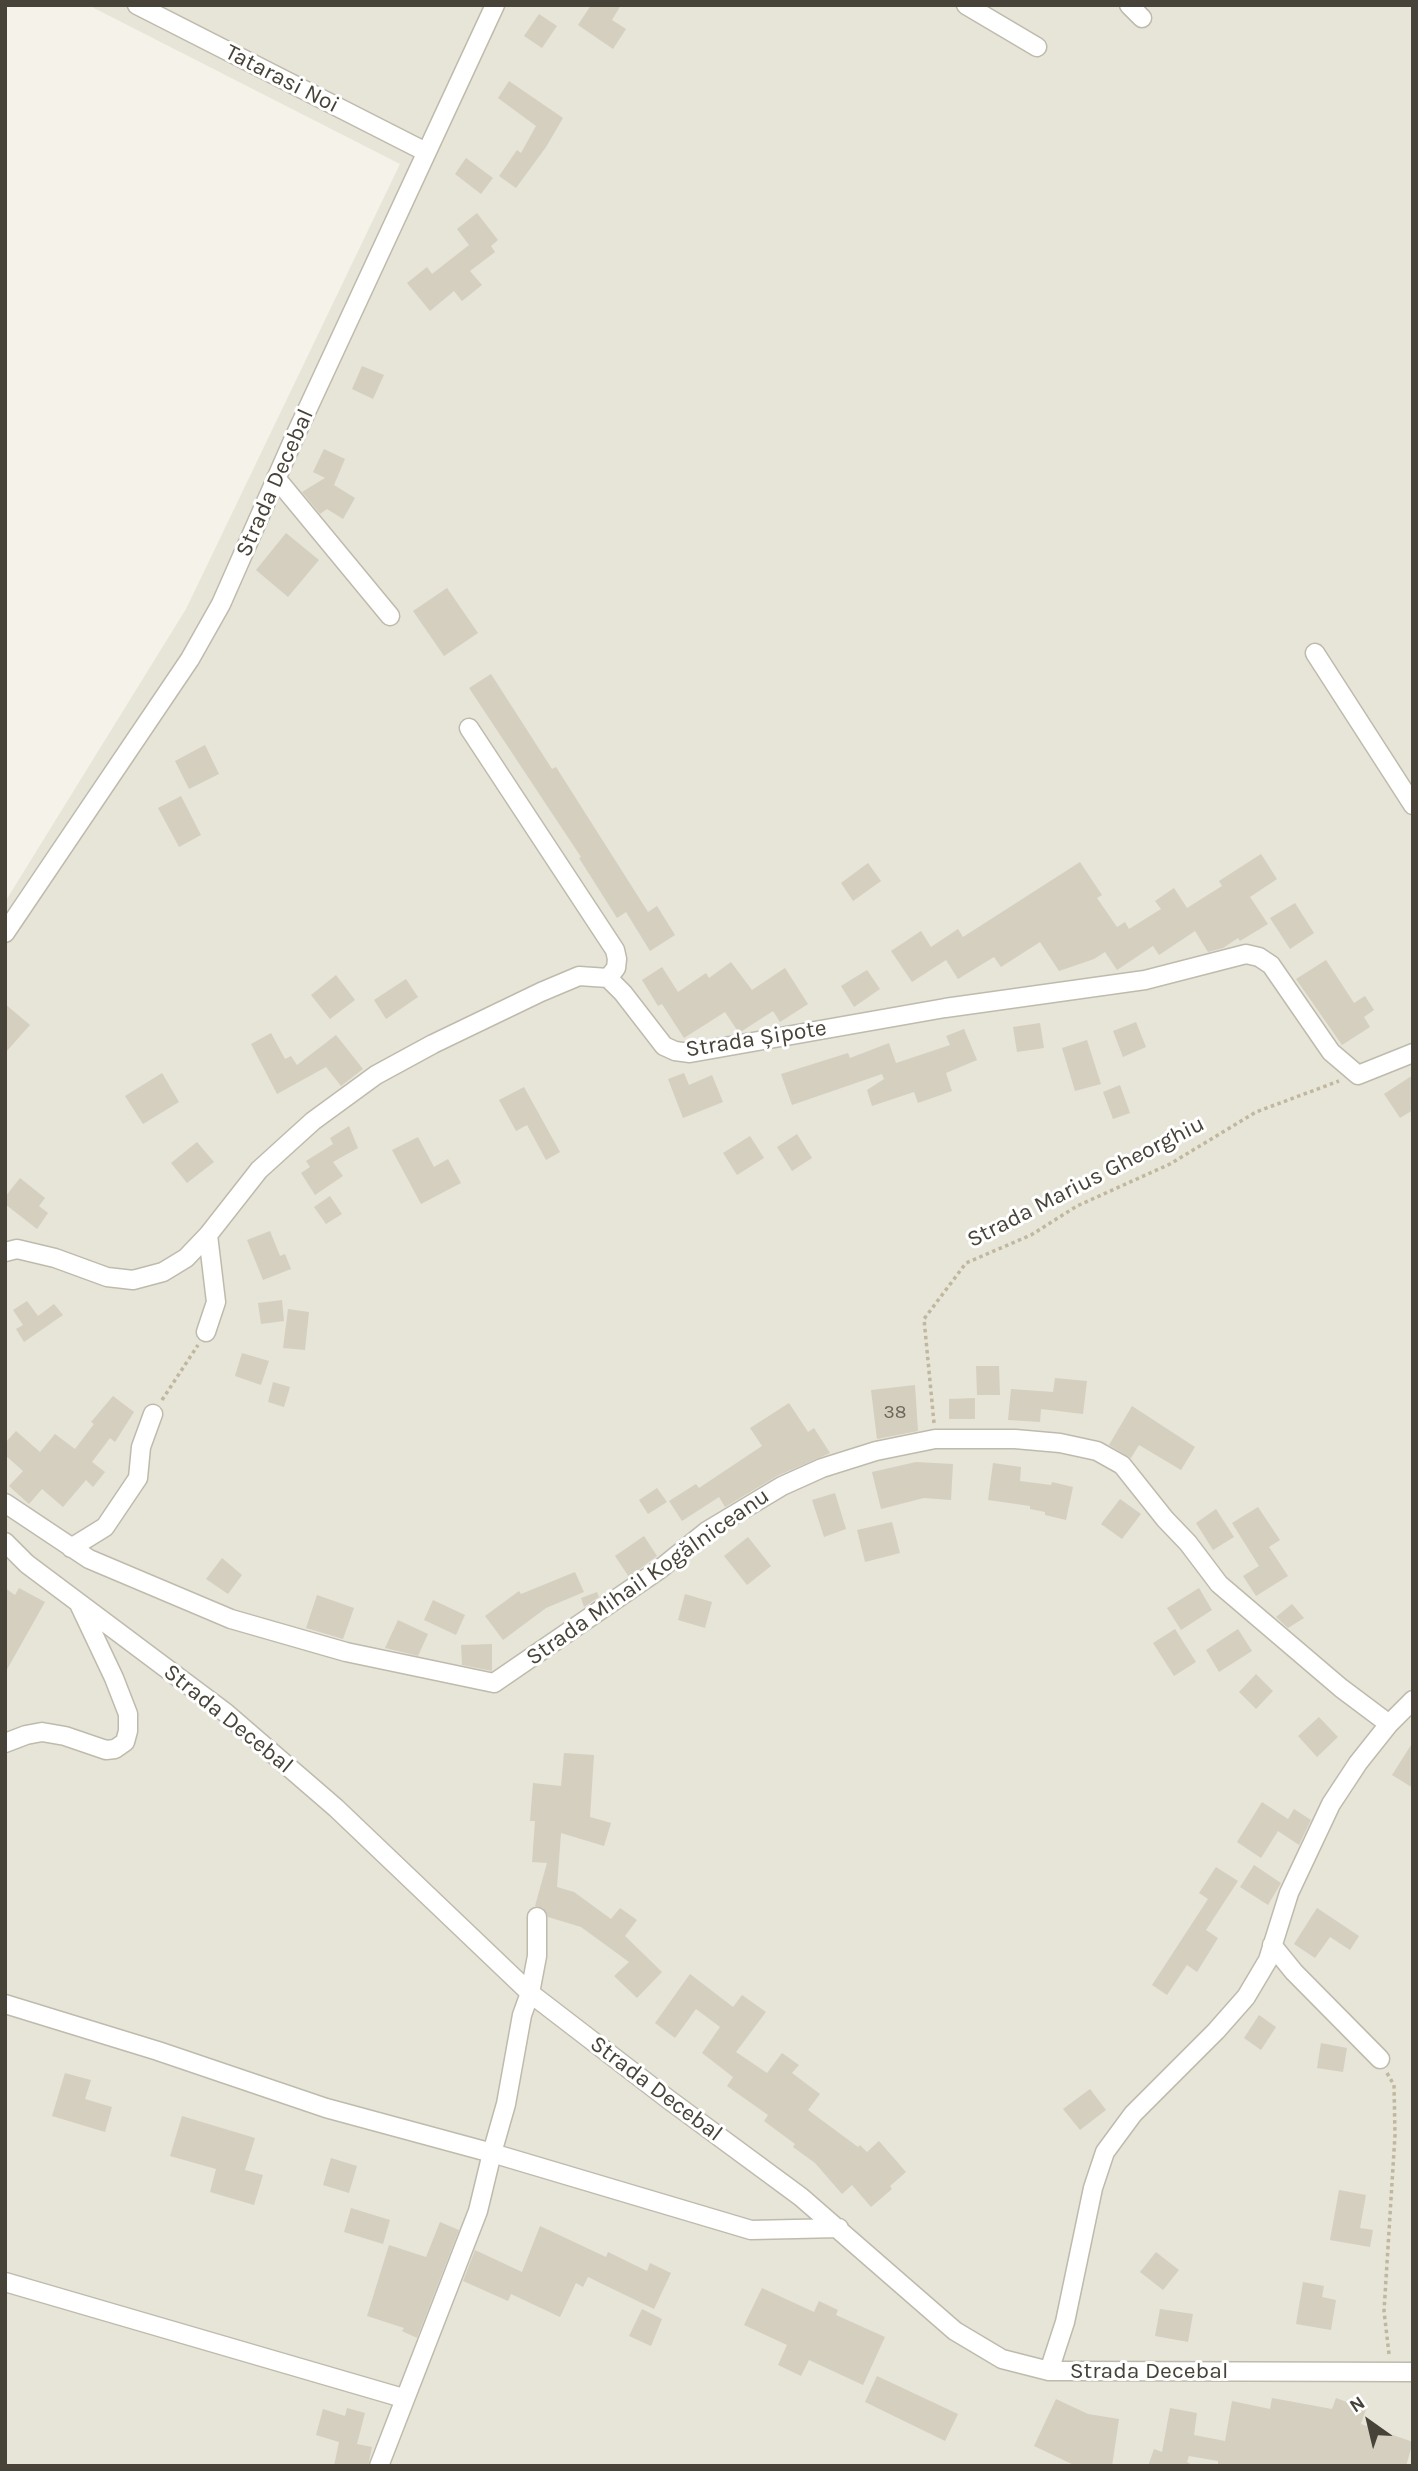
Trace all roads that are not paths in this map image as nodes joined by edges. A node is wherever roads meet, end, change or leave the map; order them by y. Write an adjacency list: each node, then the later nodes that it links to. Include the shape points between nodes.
1 (138, 5): 5 (street, Tatarasi Noi)
2 (495, 5): 5 (street, Strada Decebal)
3 (966, 5): 4 (street)
4 (1037, 47)
5 (426, 152): 6 (street, Strada Decebal)
6 (276, 478): 7 (street); 11 (street, Strada Decebal, via 221,604 190,659)
7 (390, 616)
8 (1315, 653): 10 (street)
9 (469, 728): 12 (street, via 615,950 616,968)
10 (1413, 805)
11 (5, 933)
12 (608, 978): 13 (street, Strada Șipote, via 664,1046 690,1053 945,1008 1144,980 1246,954 1271,965 1331,1052 1358,1074); 14 (street, via 579,976 376,1075 313,1121 259,1170)
13 (1413, 1053)
14 (208, 1235): 15 (street, via 186,1258 163,1272 133,1280 107,1277 17,1249); 16 (street, via 216,1302)
15 (5, 1252)
16 (206, 1332)
17 (153, 1414): 20 (street, via 141,1447 138,1478 105,1527)
18 (5, 1503): 20 (street, Strada Mihail Kogălniceanu)
19 (5, 1542): 21 (street, Strada Decebal)
20 (71, 1548): 23 (street, Strada Mihail Kogălniceanu, via 231,1619 357,1654 494,1683 660,1569 707,1531 822,1468 935,1439 1060,1443 1097,1451 1122,1465 1219,1584)
21 (77, 1601): 24 (street, via 128,1714 125,1742 106,1750 42,1732); 27 (street, Strada Decebal, via 246,1731 336,1808)
22 (1413, 1700): 23 (street)
23 (1389, 1724): 26 (street, via 1331,1804 1289,1893)
24 (5, 1743)
25 (537, 1917): 27 (street, via 537,1956)
26 (1272, 1945): 29 (street); 33 (street, via 1246,1997 1133,2114 1105,2152)
27 (530, 1993): 30 (street); 31 (street, Strada Decebal)
28 (5, 2004): 30 (street, via 326,2108)
29 (1380, 2059)
30 (492, 2153): 31 (street, via 751,2230); 35 (street, via 478,2211)
31 (839, 2228): 33 (street, Strada Decebal, via 955,2331 1002,2359)
32 (5, 2281): 35 (street)
33 (1049, 2371): 34 (street, Strada Decebal)
34 (1413, 2372)
35 (403, 2398): 36 (street)
36 (379, 2466)

